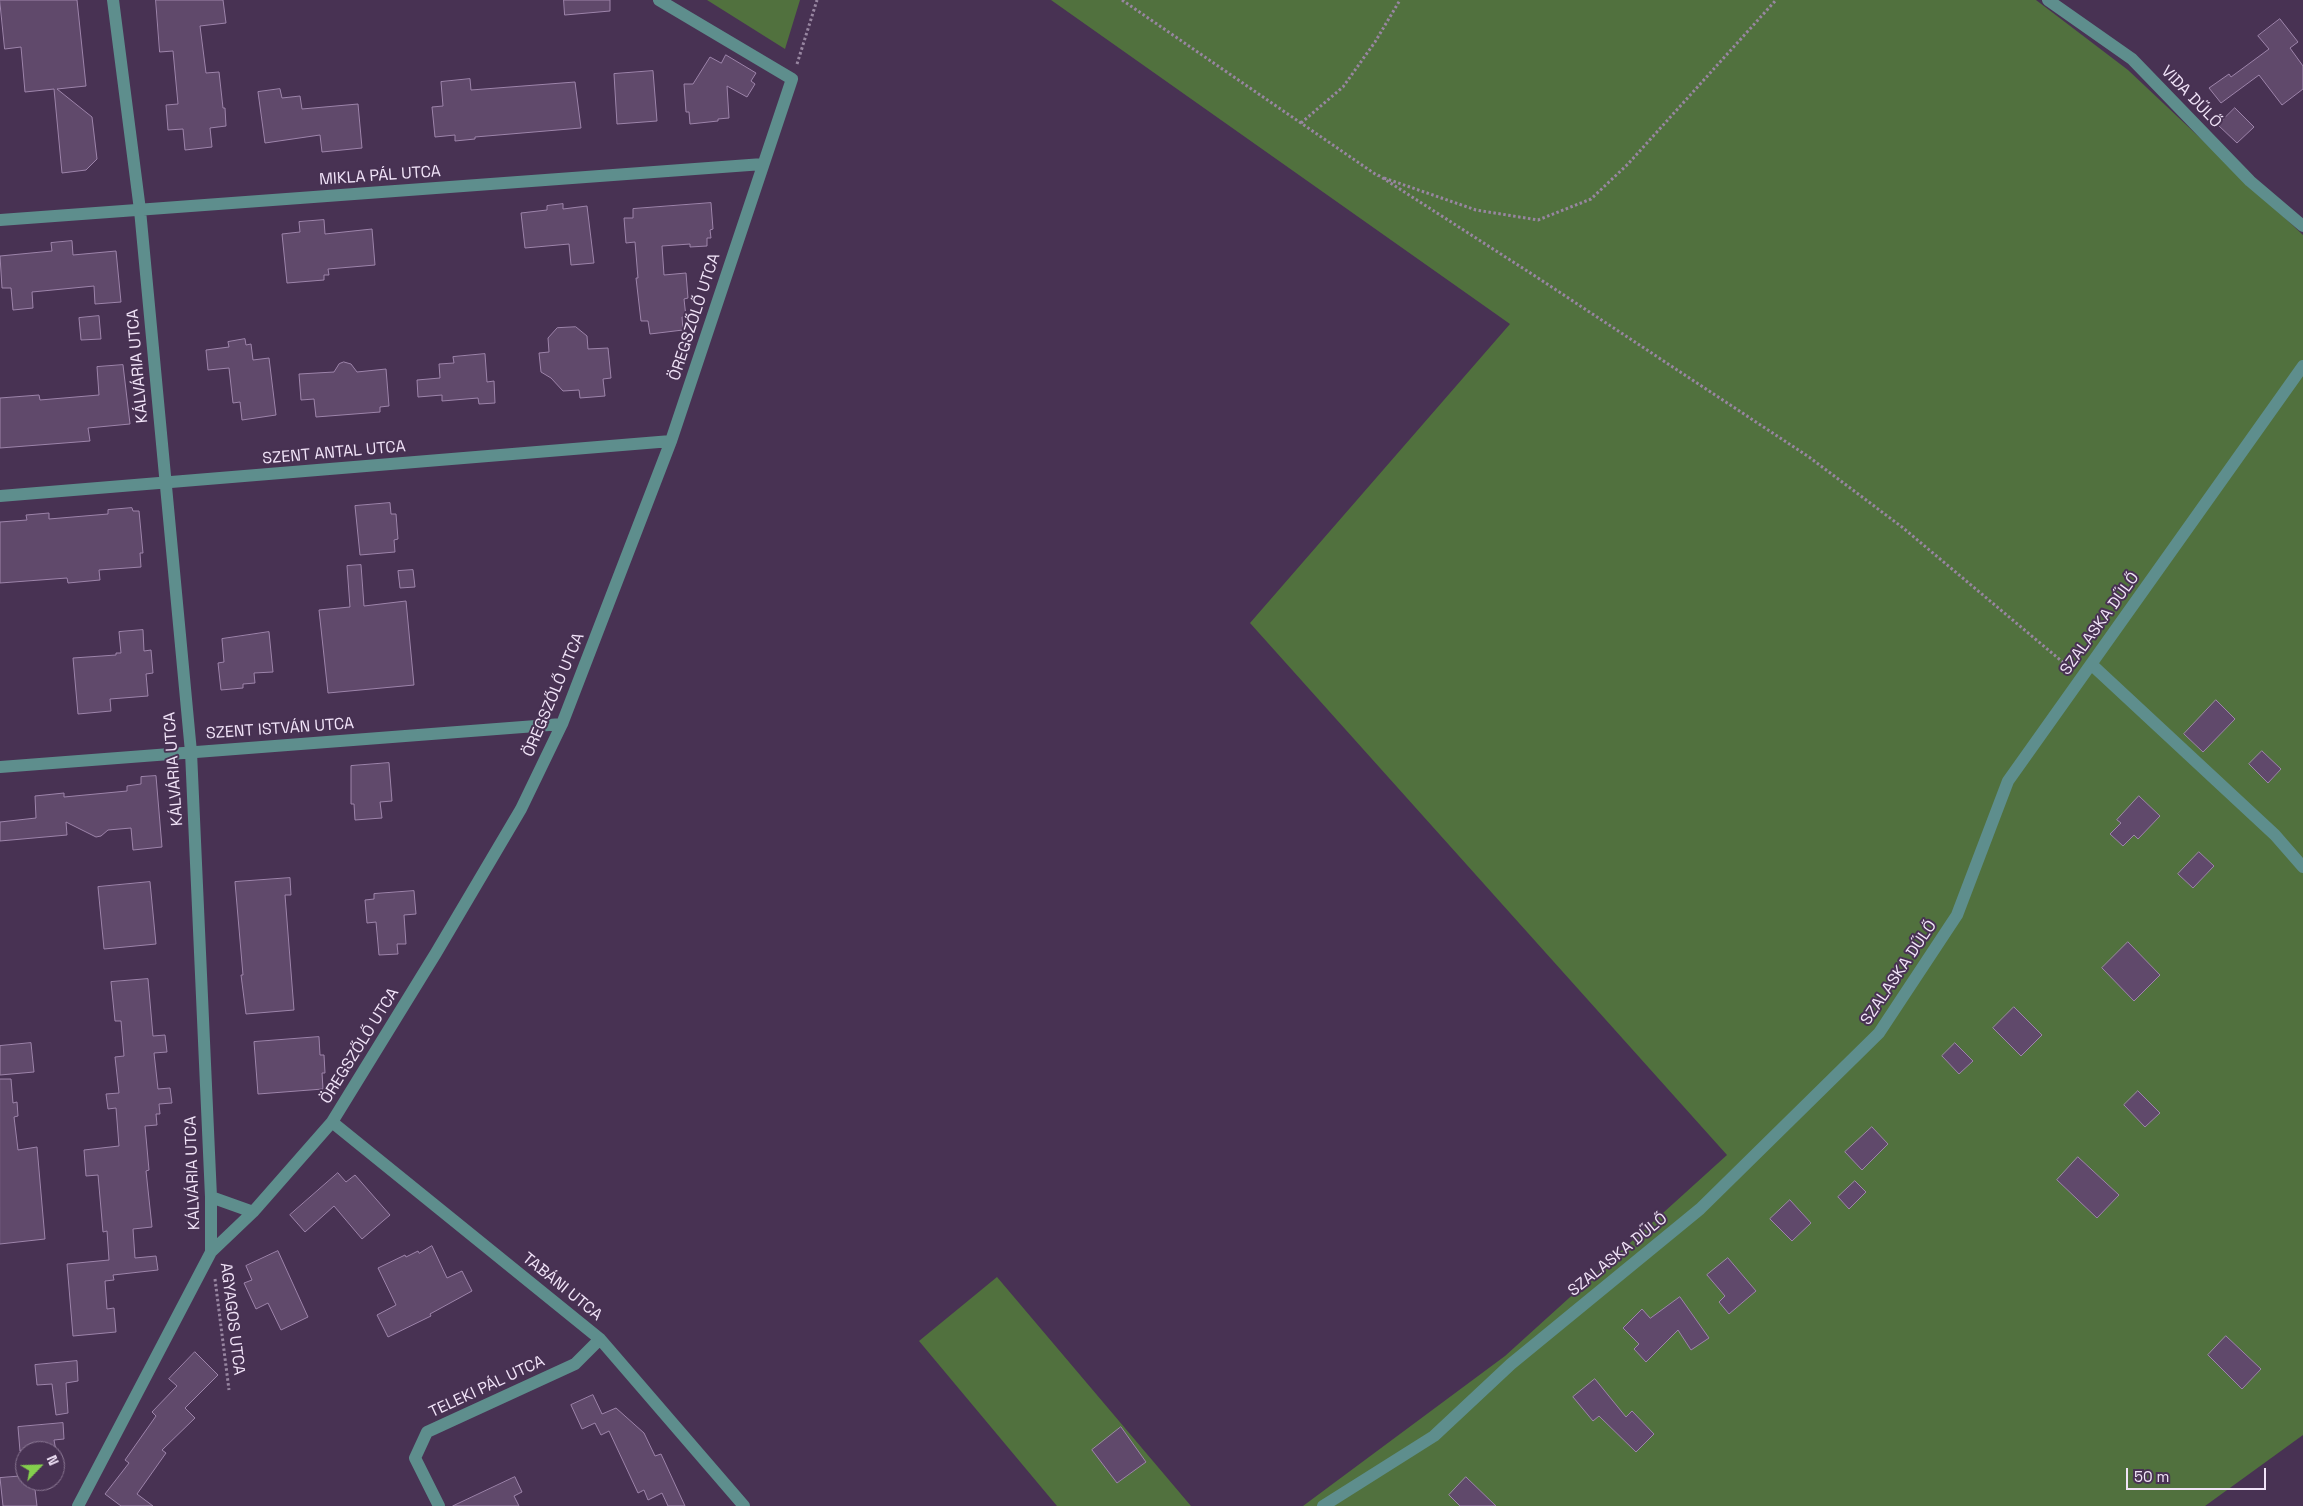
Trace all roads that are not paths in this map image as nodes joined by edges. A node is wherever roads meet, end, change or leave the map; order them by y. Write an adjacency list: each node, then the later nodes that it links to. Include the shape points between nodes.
1 (113, 0): 5 (street, KÁLVÁRIA UTCA)
2 (659, 0): 4 (street, ÖREGSZŐLŐ UTCA, via 792,79)
3 (2048, 0): 7 (street, VIDA DŰLŐ, via 2132,59 2250,181)
4 (763, 164): 5 (street, MIKLA PÁL UTCA); 9 (street, ÖREGSZŐLŐ UTCA)
5 (140, 210): 6 (street, MIKLA PÁL UTCA); 10 (street, KÁLVÁRIA UTCA)
6 (0, 220)
7 (2303, 226)
8 (2303, 366): 12 (street, SZALASKA DŰLŐ)
9 (671, 441): 10 (street, SZENT ANTAL UTCA); 13 (street, ÖREGSZŐLŐ UTCA)
10 (165, 483): 11 (street, SZENT ANTAL UTCA); 14 (street, KÁLVÁRIA UTCA)
11 (0, 496)
12 (2091, 664): 16 (street, via 2275,835); 25 (street, SZALASKA DŰLŐ, via 2008,781 1957,915 1880,1033 1700,1209 1511,1364 1434,1436)
13 (562, 724): 14 (street, SZENT ISTVÁN UTCA); 17 (street, ÖREGSZŐLŐ UTCA, via 521,809)
14 (191, 752): 15 (street, SZENT ISTVÁN UTCA); 18 (street, KÁLVÁRIA UTCA)
15 (0, 768)
16 (2303, 867)
17 (332, 1122): 19 (street, ÖREGSZŐLŐ UTCA); 21 (street, TABÁNI UTCA)
18 (211, 1197): 19 (street); 20 (street, KÁLVÁRIA UTCA)
19 (253, 1212): 20 (street, ÖREGSZŐLŐ UTCA)
20 (211, 1252): 22 (street, KÁLVÁRIA UTCA)
21 (600, 1339): 23 (street, TELEKI PÁL UTCA, via 575,1364 427,1432 415,1458); 24 (street, TABÁNI UTCA)
22 (78, 1506)
23 (439, 1506)
24 (744, 1506)
25 (1323, 1506)

